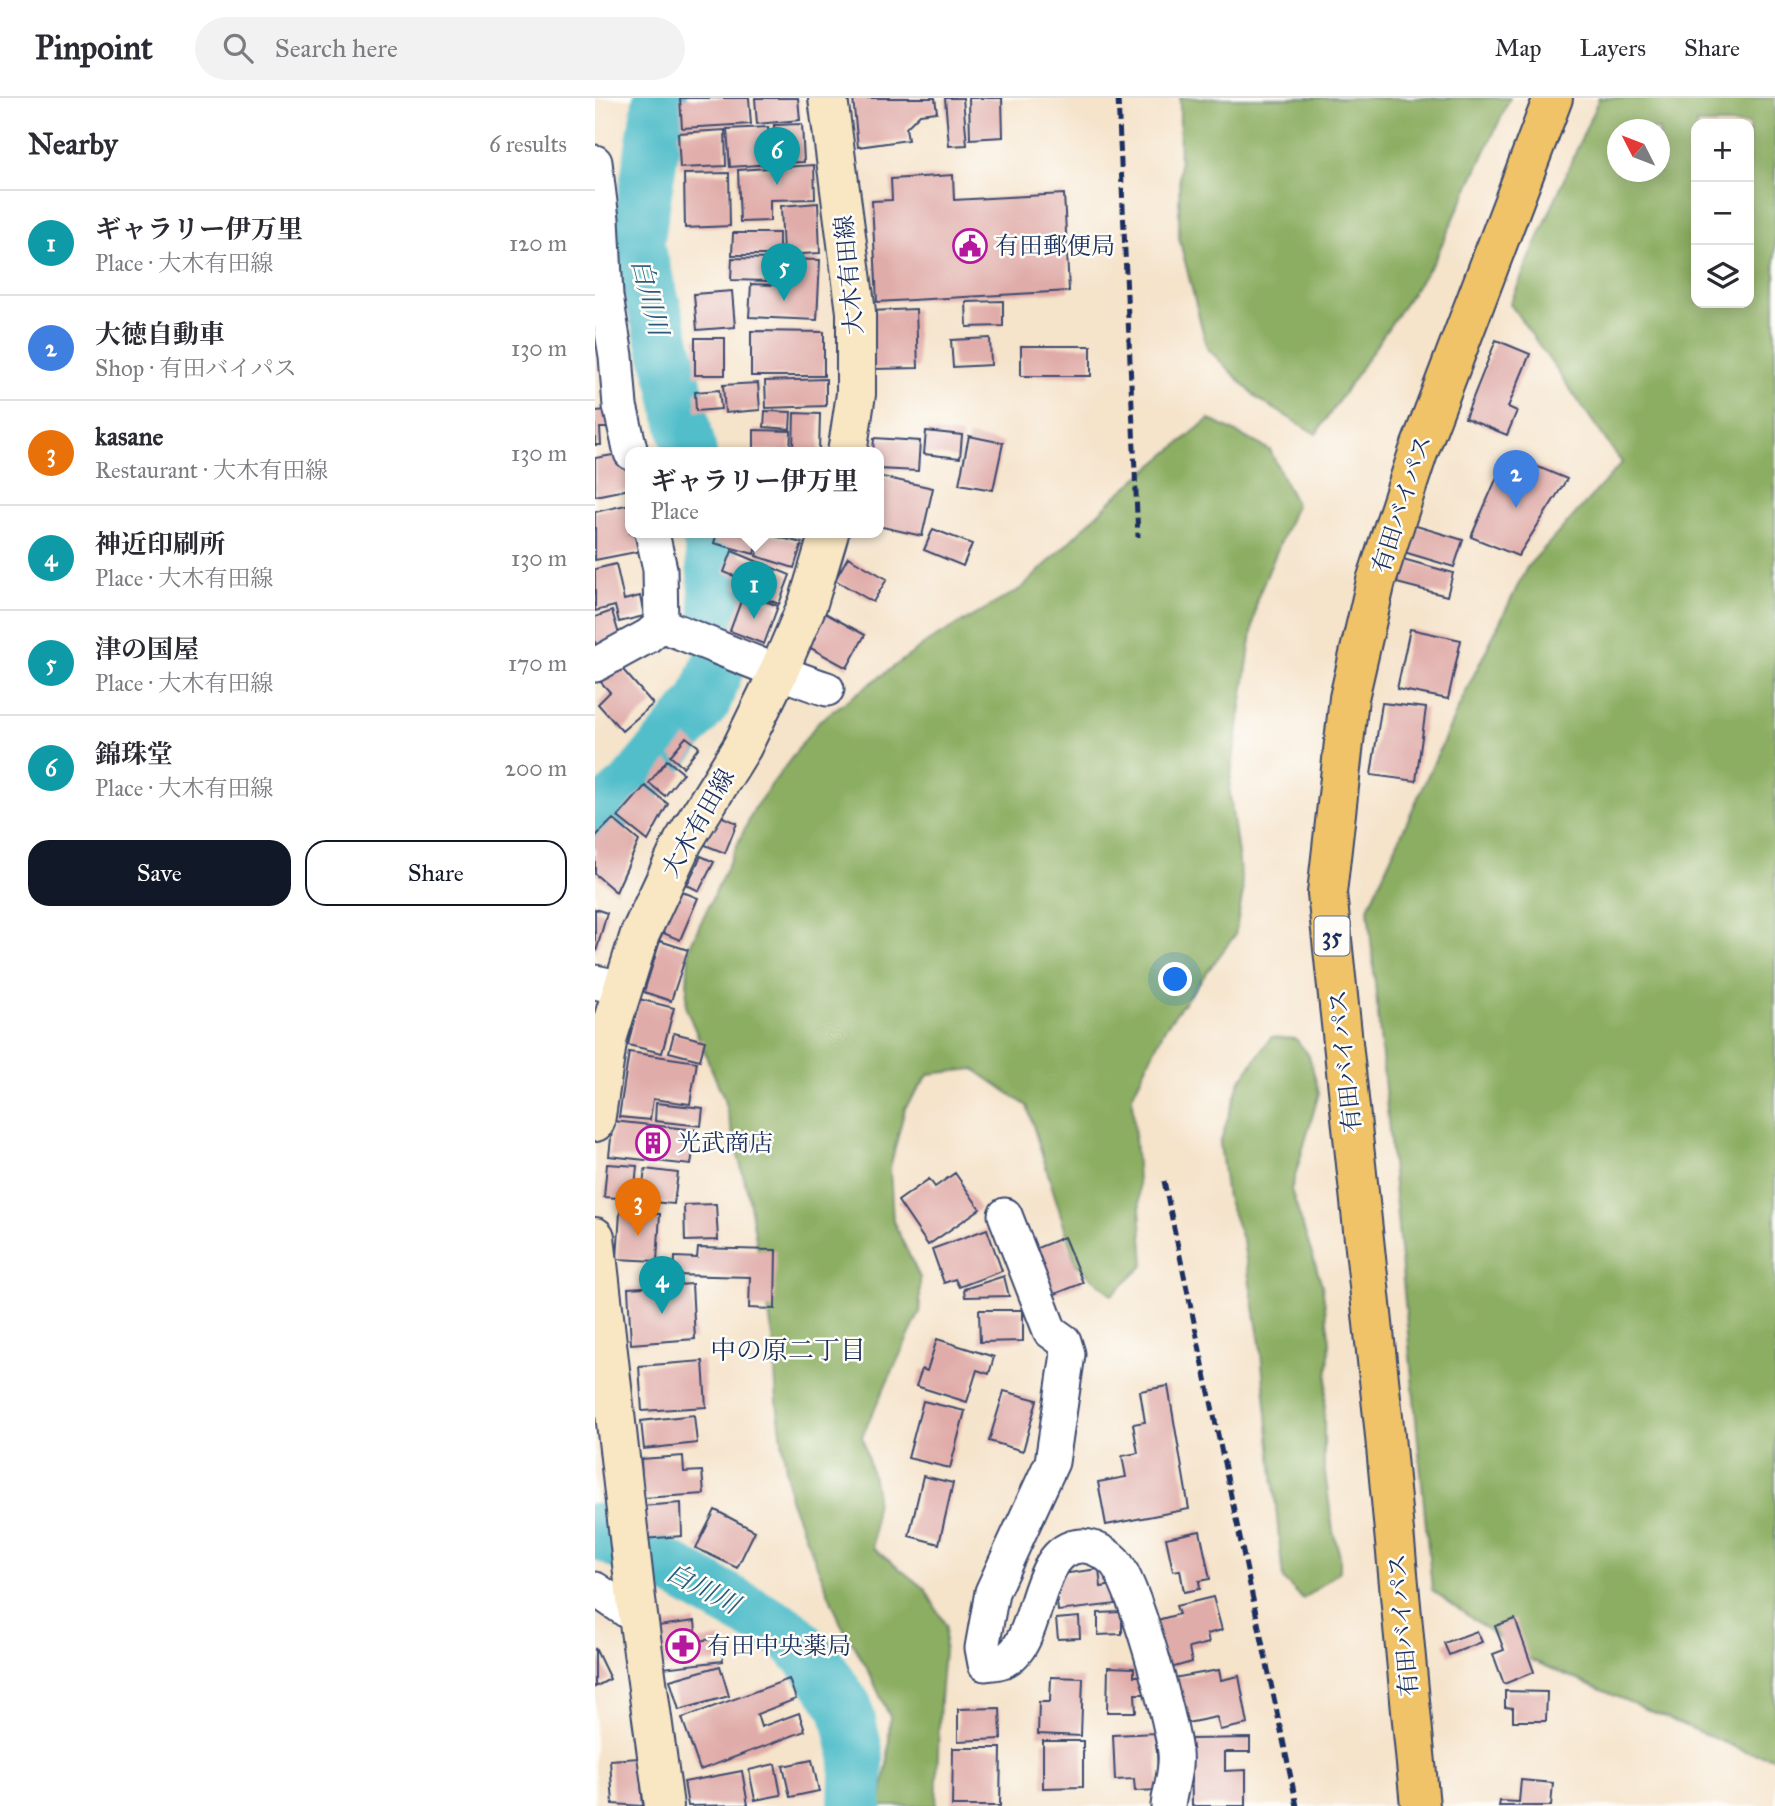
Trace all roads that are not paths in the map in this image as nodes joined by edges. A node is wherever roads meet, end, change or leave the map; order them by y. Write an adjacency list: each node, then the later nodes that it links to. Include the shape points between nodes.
1 (828, 98): 6 (main road, 大木有田線, via 856,312 856,394)
2 (1553, 98): 21 (highway, 有田バイパス / 35, via 1418,453 1376,581 1349,698 1327,893)
3 (595, 162): 4 (street)
4 (599, 220): 5 (street, via 619,406)
5 (629, 447)
6 (848, 447)
7 (653, 538): 9 (street, via 660,569)
8 (827, 538): 11 (main road, 大木有田線, via 808,603)
9 (661, 625): 10 (street); 11 (street)
10 (595, 666)
11 (765, 667): 12 (street); 13 (main road, 大木有田線, via 742,747 683,842 640,934)
12 (827, 689)
13 (609, 985): 14 (main road, 大木有田線, via 608,1036)
14 (595, 1122)
15 (1005, 1215): 20 (street, via 1050,1331 1064,1341 1068,1354 1052,1462 992,1592 982,1648 985,1664 1006,1660 1025,1638 1038,1592 1065,1550 1092,1548 1115,1561 1153,1657 1175,1754)
16 (595, 1237): 18 (main road)
17 (595, 1589): 18 (street)
18 (639, 1619): 19 (main road)
19 (664, 1806)
20 (1168, 1806)
21 (1420, 1806)

